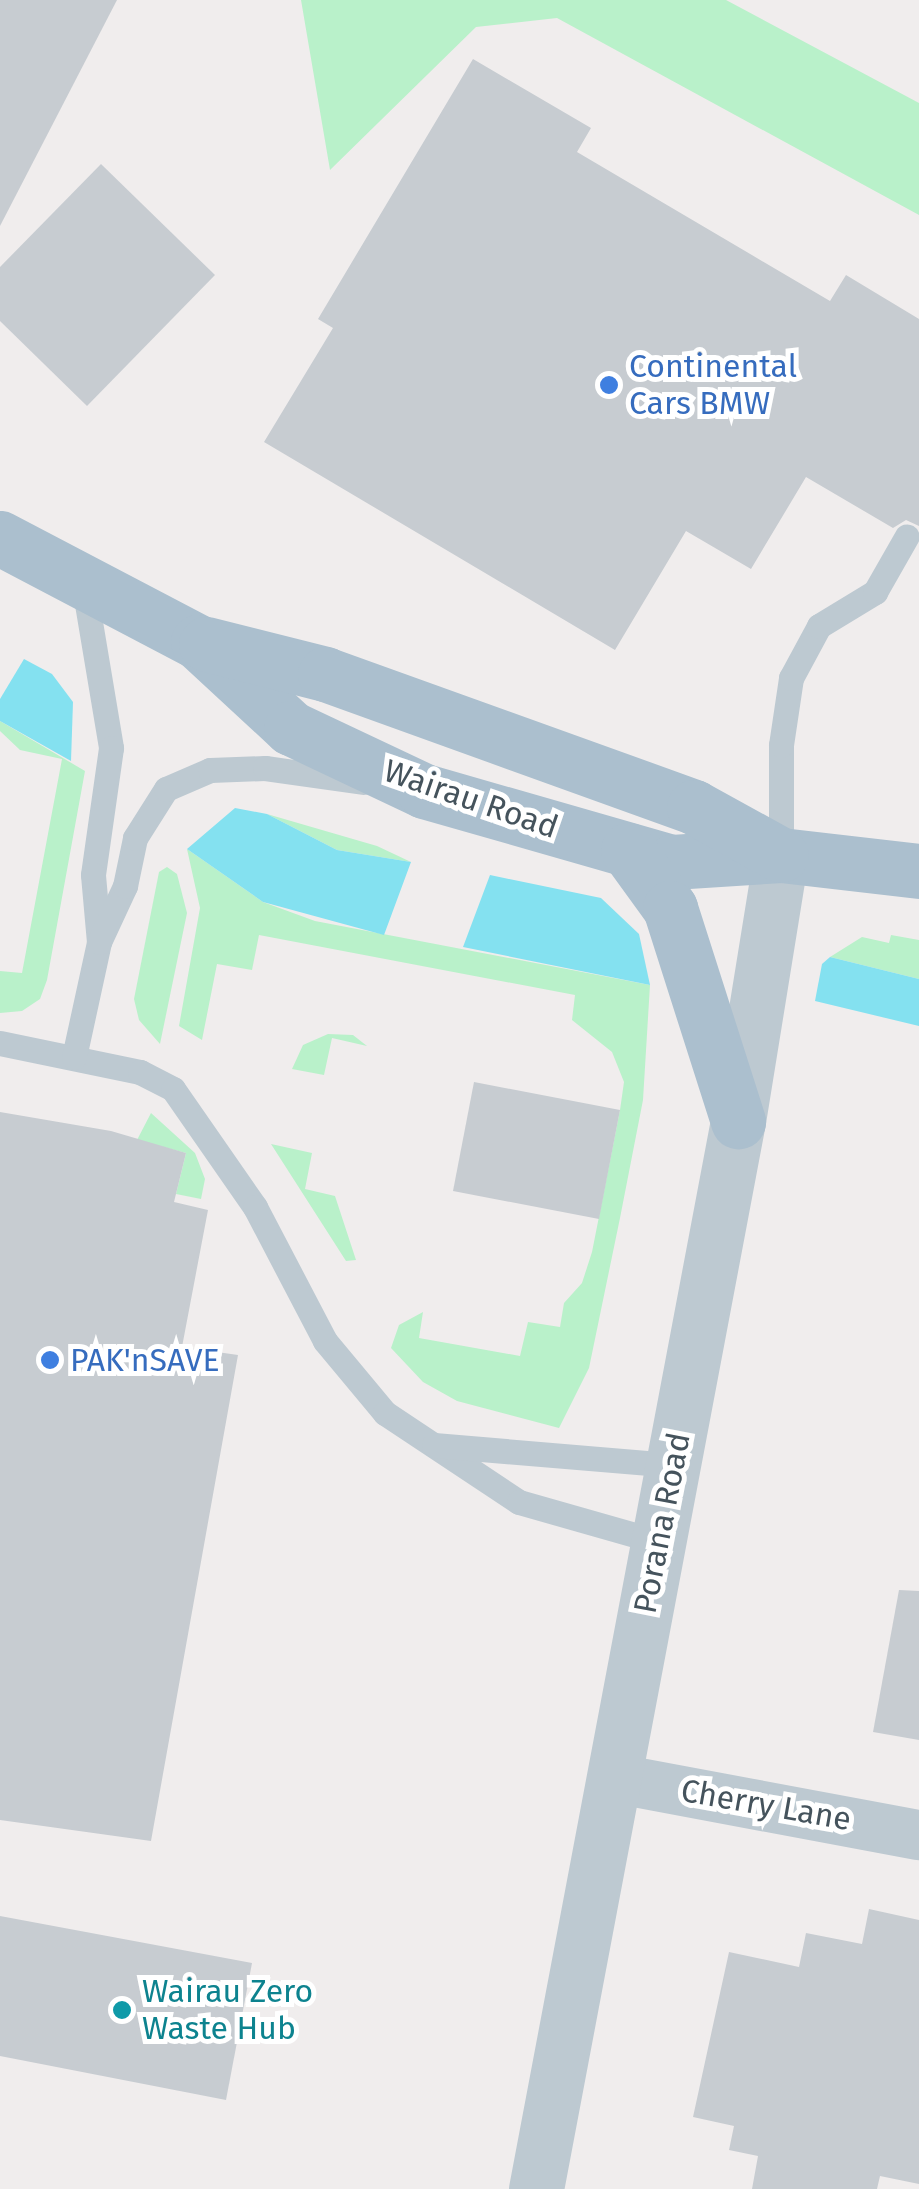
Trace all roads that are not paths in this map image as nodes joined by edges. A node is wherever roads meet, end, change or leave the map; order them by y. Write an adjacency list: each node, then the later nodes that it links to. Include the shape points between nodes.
1 (907, 536): 7 (lane, via 875,592 819,626 791,678 780,745)
2 (0, 538): 3 (main road, Wairau Road)
3 (82, 579): 4 (main road, Wairau Road); 9 (lane, via 111,748 92,875)
4 (198, 642): 5 (main road, Wairau Road, via 291,728); 7 (main road, Wairau Road, via 325,674 694,807)
5 (424, 791): 6 (main road, Wairau Road); 9 (lane, via 265,768 184,775 166,788 134,838 125,886)
6 (628, 850): 7 (main road, Wairau Road, via 672,862); 12 (main road, via 670,908)
7 (781, 856): 8 (main road, Wairau Road); 12 (street, Porana Road)
8 (919, 872)
9 (99, 942): 11 (lane)
10 (0, 1042): 11 (lane)
11 (74, 1057): 13 (lane, via 140,1072 184,1098 346,1372 385,1413)
12 (738, 1121): 14 (street, Porana Road)
13 (434, 1446): 14 (lane); 15 (lane, via 519,1502)
14 (673, 1465): 15 (street, Porana Road)
15 (658, 1542): 16 (street, Porana Road)
16 (614, 1778): 17 (street, Cherry Lane); 18 (street, Porana Road)
17 (919, 1834)
18 (536, 2189)

